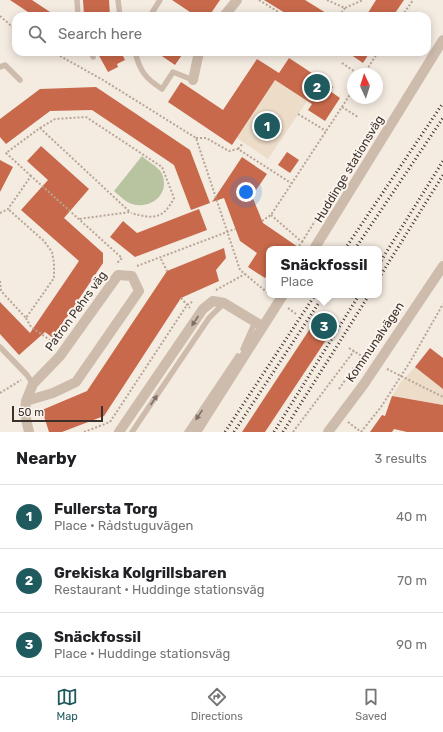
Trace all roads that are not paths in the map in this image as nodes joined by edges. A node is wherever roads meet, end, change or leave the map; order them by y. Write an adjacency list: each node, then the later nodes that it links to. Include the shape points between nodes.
1 (77, 0): 5 (lane)
2 (118, 0): 6 (lane)
3 (160, 0): 7 (lane)
4 (237, 0): 8 (street)
5 (78, 12)
6 (120, 12)
7 (152, 12)
8 (227, 12)
9 (443, 40): 15 (street, Huddinge stationsväg)
10 (135, 56): 14 (lane, via 146,79 162,89 173,72)
11 (198, 56): 14 (street)
12 (0, 67): 13 (lane, via 5,65)
13 (20, 80)
14 (193, 80)
15 (316, 246)
16 (443, 266): 28 (street, Kommunalvägen, via 364,384)
17 (280, 298): 19 (street)
18 (224, 303): 19 (street); 24 (street, one-way to 24, via 213,301 203,308); 25 (lane, one-way to 18, via 208,318)
19 (258, 324): 26 (lane, one-way to 26); 27 (street)
20 (1, 350): 21 (lane)
21 (33, 384): 22 (street, Patron Pehrs väg); 22 (street, Patron Pehrs väg, via 60,356 118,275 132,276 139,291 76,382 53,393)
22 (26, 401): 23 (street, Patron Pehrs väg, via 25,414)
23 (29, 432)
24 (119, 432)
25 (132, 432)
26 (187, 432)
27 (196, 432)
28 (328, 432)

